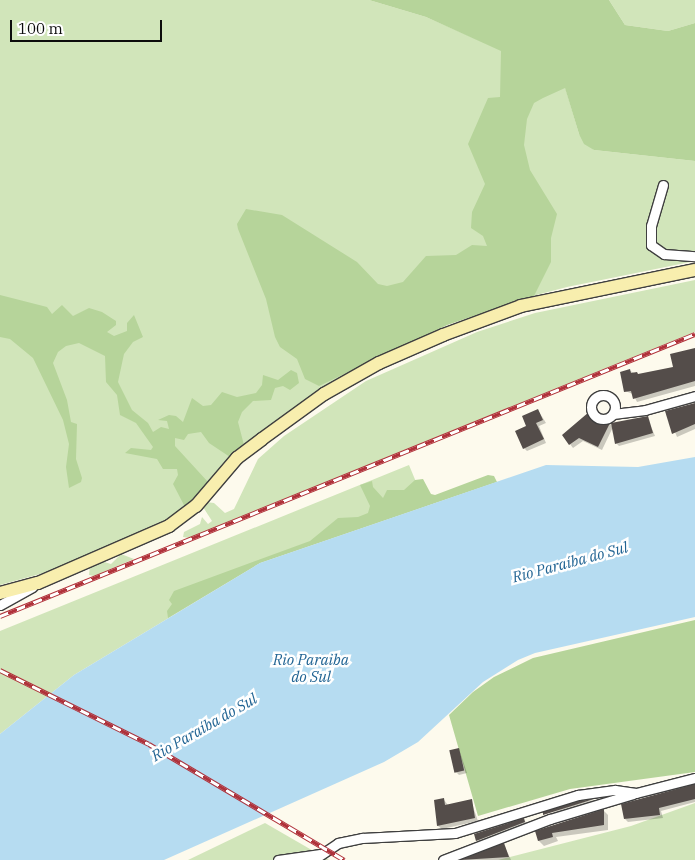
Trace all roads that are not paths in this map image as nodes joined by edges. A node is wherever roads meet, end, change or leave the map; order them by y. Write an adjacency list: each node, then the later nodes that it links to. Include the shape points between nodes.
1 (663, 185): 2 (street, via 651,226 651,245 664,254)
2 (695, 256)
3 (695, 270): 6 (street, via 521,306 443,334 379,363 324,394 237,458 184,517)
4 (695, 396): 5 (street, via 644,410)
5 (613, 414)
6 (38, 583): 7 (street); 8 (street)
7 (0, 592)
8 (0, 605)
9 (695, 778): 10 (street)
10 (636, 793): 11 (street, via 615,790 578,795 455,833 338,842); 13 (street, via 550,819)
11 (316, 857): 12 (street)
12 (281, 860)
13 (443, 860)

